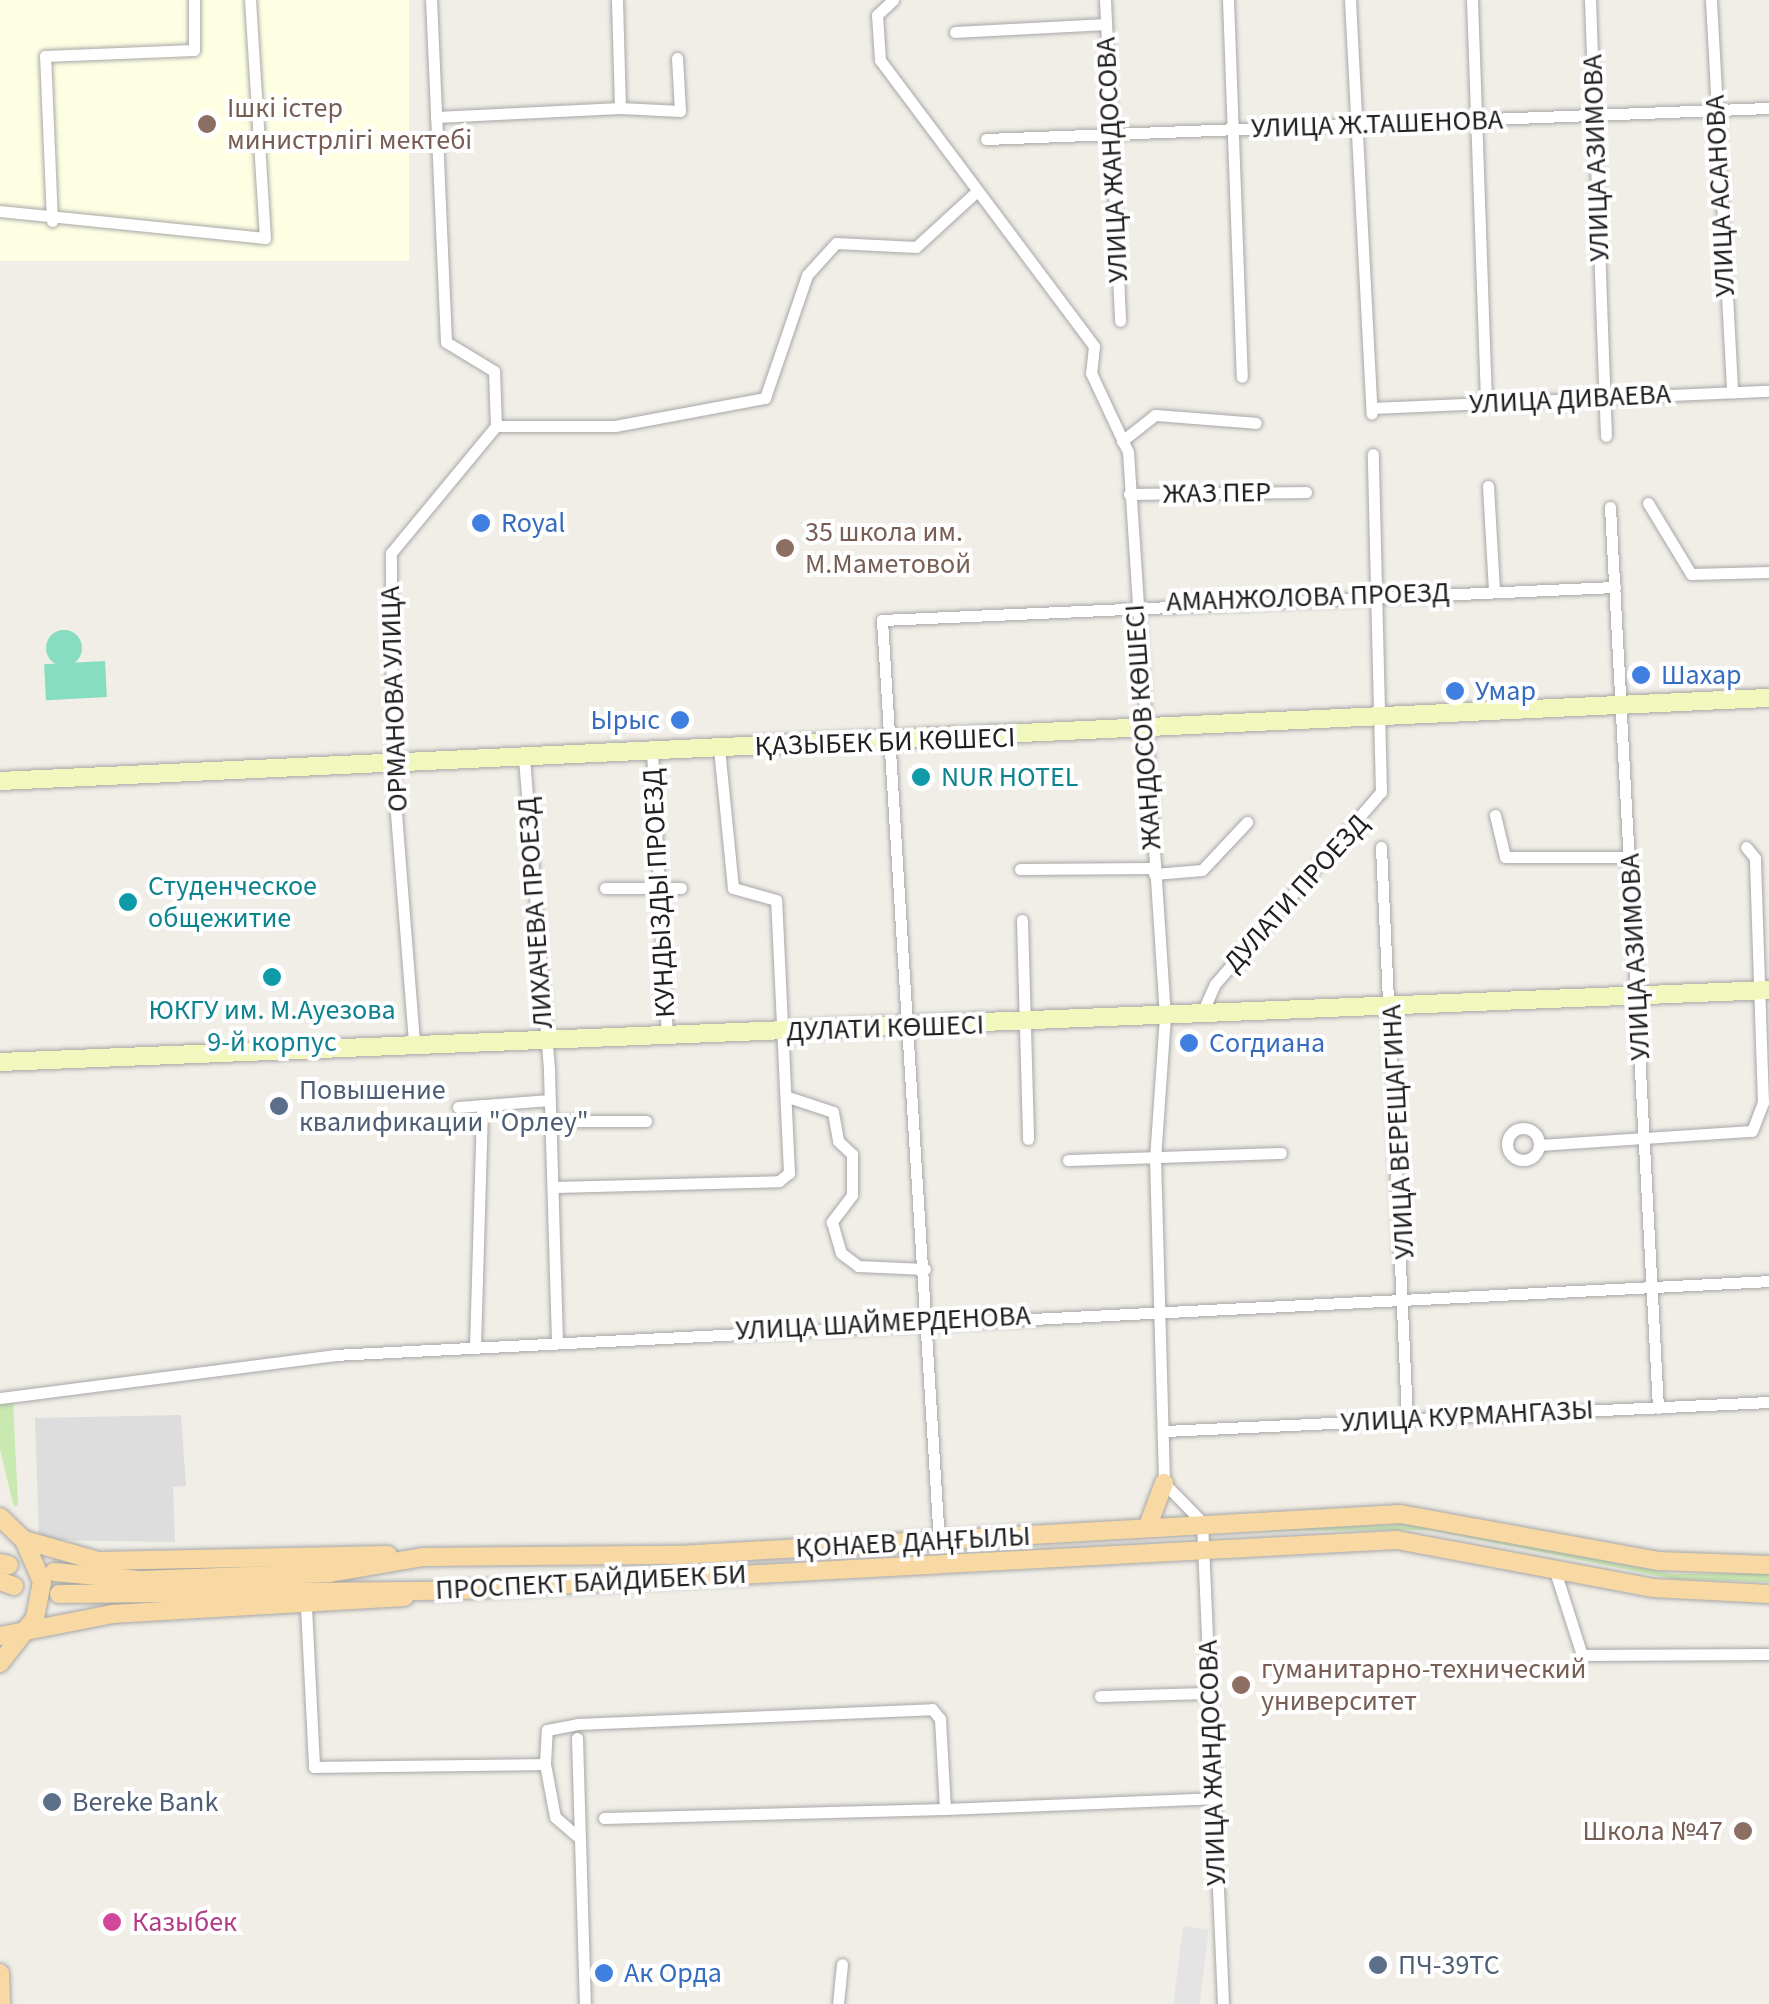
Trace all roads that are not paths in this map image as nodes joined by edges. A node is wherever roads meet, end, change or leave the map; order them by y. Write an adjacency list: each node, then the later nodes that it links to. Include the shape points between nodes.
1 (194, 0): 27 (street, via 194,50 45,56)
2 (250, 0): 27 (street, via 265,238)
3 (431, 0): 19 (street)
4 (617, 0): 15 (street)
5 (892, 0): 25 (street, ЖАНДОСОВ КӨШЕСІ, via 877,16 880,60)
6 (1105, 0): 12 (street, УЛИЦА ЖАНДОСОВА)
7 (1228, 0): 22 (street)
8 (1350, 0): 21 (street)
9 (1472, 0): 20 (street)
10 (1590, 0): 18 (street, УЛИЦА АЗИМОВА)
11 (1711, 0): 17 (street, УЛИЦА АСАНОВА)
12 (1106, 24): 13 (street); 23 (street, УЛИЦА ЖАНДОСОВА)
13 (955, 32)
14 (677, 58): 15 (street, via 680,111)
15 (620, 108): 19 (street)
16 (1769, 108): 17 (street, УЛИЦА Ж.ТАШЕНОВА)
17 (1714, 110): 18 (street, УЛИЦА Ж.ТАШЕНОВА); 31 (street, УЛИЦА АСАНОВА)
18 (1595, 115): 20 (street, УЛИЦА Ж.ТАШЕНОВА); 32 (street, УЛИЦА АЗИМОВА)
19 (436, 117): 35 (street, via 446,342 494,371)
20 (1478, 120): 21 (street, УЛИЦА Ж.ТАШЕНОВА); 33 (street)
21 (1360, 124): 22 (street, УЛИЦА Ж.ТАШЕНОВА); 33 (street, УЛИЦА ДИВАЕВА, via 1372,411)
22 (1234, 130): 23 (street, УЛИЦА Ж.ТАШЕНОВА); 29 (street)
23 (1110, 135): 24 (street, УЛИЦА Ж.ТАШЕНОВА); 28 (street, УЛИЦА ЖАНДОСОВА)
24 (986, 139)
25 (976, 192): 35 (street, via 916,246 836,243 807,275 766,398 615,426); 37 (street, ЖАНДОСОВ КӨШЕСІ, via 1094,346 1090,373)
26 (0, 211): 27 (street)
27 (52, 220)
28 (1120, 321)
29 (1242, 377)
30 (1769, 391): 31 (street, УЛИЦА ДИВАЕВА)
31 (1732, 392): 32 (street, УЛИЦА ДИВАЕВА)
32 (1604, 398): 33 (street, УЛИЦА ДИВАЕВА); 36 (street, УЛИЦА АЗИМОВА)
33 (1486, 403)
34 (1256, 423): 37 (street, via 1156,416)
35 (496, 426): 57 (street, ОРМАНОВА УЛИЦА, via 391,553)
36 (1606, 436)
37 (1122, 441): 41 (street, ЖАНДОСОВ КӨШЕСІ)
38 (1373, 454): 47 (street)
39 (1488, 486): 46 (street)
40 (1306, 492): 41 (street, ЖАЗ ПЕР)
41 (1129, 494): 48 (street, ЖАНДОСОВ КӨШЕСІ)
42 (1648, 503): 44 (street, via 1692,574)
43 (1610, 507): 45 (street, УЛИЦА АЗИМОВА)
44 (1769, 572)
45 (1615, 587): 46 (street, АМАНЖОЛОВА ПРОЕЗД); 50 (street, УЛИЦА АЗИМОВА)
46 (1494, 590): 47 (street, АМАНЖОЛОВА ПРОЕЗД)
47 (1378, 594): 48 (street, АМАНЖОЛОВА ПРОЕЗД); 51 (street)
48 (1134, 603): 52 (street, ЖАНДОСОВ КӨШЕСІ); 53 (street, АМАНЖОЛОВА ПРОЕЗД, via 882,620)
49 (1769, 698): 50 (main road, ҚАЗЫБЕК БИ КӨШЕСІ)
50 (1622, 704): 51 (main road, ҚАЗЫБЕК БИ КӨШЕСІ); 63 (street, УЛИЦА АЗИМОВА)
51 (1380, 715): 52 (main road, ҚАЗЫБЕК БИ КӨШЕСІ); 73 (street, ДУЛАТИ ПРОЕЗД, via 1382,772 1374,806 1215,984)
52 (1144, 732): 53 (main road, ҚАЗЫБЕК БИ КӨШЕСІ); 65 (street, ЖАНДОСОВ КӨШЕСІ)
53 (894, 742): 54 (main road, ҚАЗЫБЕК БИ КӨШЕСІ); 76 (street)
54 (720, 748): 55 (main road, ҚАЗЫБЕК БИ КӨШЕСІ); 77 (street, via 732,885 776,900)
55 (652, 751): 56 (main road, ҚАЗЫБЕК БИ КӨШЕСІ); 67 (street, КУНДЫЗДЫ ПРОЕЗД)
56 (524, 758): 57 (main road, ҚАЗЫБЕК БИ КӨШЕСІ); 79 (street, ЛИХАЧЕВА ПРОЕЗД)
57 (392, 764): 58 (main road, ҚАЗЫБЕК БИ КӨШЕСІ); 80 (street, ОРМАНОВА УЛИЦА)
58 (0, 781)
59 (1495, 816): 63 (street, via 1505,858)
60 (1246, 822): 65 (street, via 1202,870)
61 (1380, 846): 72 (street, УЛИЦА ВЕРЕЩАГИНА)
62 (1746, 846): 70 (street, via 1755,858)
63 (1630, 856): 71 (street, УЛИЦА АЗИМОВА)
64 (1020, 869): 65 (street)
65 (1154, 871): 74 (street, ЖАНДОСОВ КӨШЕСІ)
66 (605, 888): 67 (street)
67 (662, 888): 68 (street); 78 (street, КУНДЫЗДЫ ПРОЕЗД)
68 (681, 888)
69 (1022, 920): 75 (street)
70 (1764, 990): 71 (main road, ДУЛАТИ КӨШЕСІ); 89 (street, via 1762,1103 1752,1132)
71 (1638, 995): 72 (main road, ДУЛАТИ КӨШЕСІ); 89 (street, УЛИЦА АЗИМОВА)
72 (1392, 1004): 73 (main road, ДУЛАТИ КӨШЕСІ); 98 (street, УЛИЦА ВЕРЕЩАГИНА)
73 (1202, 1013): 74 (main road, ДУЛАТИ КӨШЕСІ)
74 (1165, 1016): 75 (main road, ДУЛАТИ КӨШЕСІ); 92 (street, ЖАНДОСОВ КӨШЕСІ)
75 (1028, 1023): 76 (main road, ДУЛАТИ КӨШЕСІ); 88 (street)
76 (912, 1028): 77 (main road, ДУЛАТИ КӨШЕСІ); 95 (street)
77 (786, 1031): 78 (main road, ДУЛАТИ КӨШЕСІ); 82 (street)
78 (667, 1035): 79 (main road, ДУЛАТИ КӨШЕСІ)
79 (544, 1040): 80 (main road, ДУЛАТИ КӨШЕСІ); 83 (street, ЛИХАЧЕВА ПРОЕЗД)
80 (414, 1042): 81 (main road, ДУЛАТИ КӨШЕСІ)
81 (0, 1062)
82 (788, 1096): 94 (street, via 789,1173 779,1181); 95 (street, via 833,1112 838,1142 852,1154 852,1195 832,1222 840,1253 858,1266)
83 (550, 1100): 84 (street); 86 (street, ЛИХАЧЕВА ПРОЕЗД)
84 (482, 1105): 85 (street); 102 (street)
85 (458, 1107)
86 (552, 1121): 87 (street); 94 (street, ЛИХАЧЕВА ПРОЕЗД)
87 (646, 1121)
88 (1028, 1140)
89 (1644, 1141): 90 (street); 97 (street, УЛИЦА АЗИМОВА)
90 (1539, 1145)
91 (1281, 1154): 92 (street)
92 (1155, 1158): 93 (street); 99 (street, ЖАНДОСОВ КӨШЕСІ)
93 (1068, 1160)
94 (555, 1186): 101 (street, ЛИХАЧЕВА ПРОЕЗД)
95 (925, 1270): 100 (street)
96 (1769, 1281): 97 (street, УЛИЦА ШАЙМЕРДЕНОВА)
97 (1648, 1289): 98 (street, УЛИЦА ШАЙМЕРДЕНОВА); 105 (street, УЛИЦА АЗИМОВА)
98 (1406, 1294): 99 (street, УЛИЦА ШАЙМЕРДЕНОВА); 106 (street, УЛИЦА ВЕРЕЩАГИНА)
99 (1162, 1308): 100 (street, УЛИЦА ШАЙМЕРДЕНОВА); 107 (street, ЖАНДОСОВ КӨШЕСІ)
100 (928, 1319): 101 (street, УЛИЦА ШАЙМЕРДЕНОВА); 113 (street)
101 (557, 1341): 102 (street, УЛИЦА ШАЙМЕРДЕНОВА)
102 (475, 1346): 103 (street, УЛИЦА ШАЙМЕРДЕНОВА)
103 (0, 1398)
104 (1769, 1402): 105 (street, УЛИЦА КУРМАНГАЗЫ)
105 (1658, 1408): 106 (street, УЛИЦА КУРМАНГАЗЫ)
106 (1406, 1418): 107 (street, УЛИЦА КУРМАНГАЗЫ)
107 (1166, 1431): 108 (street, ЖАНДОСОВ КӨШЕСІ)
108 (1164, 1484): 110 (street); 111 (main road)
109 (0, 1517): 112 (main road)
110 (1202, 1522): 111 (main road, ҚОНАЕВ ДАҢҒЫЛЫ); 114 (street, УЛИЦА ЖАНДОСОВА); 116 (main road, ҚОНАЕВ ДАҢҒЫЛЫ, via 1400,1514 1658,1561)
111 (1148, 1526): 113 (main road, ҚОНАЕВ ДАҢҒЫЛЫ)
112 (24, 1540): 115 (main road, via 98,1560); 123 (main road, via 42,1582 40,1608)
113 (939, 1542): 115 (main road, ҚОНАЕВ ДАҢҒЫЛЫ)
114 (1203, 1546): 117 (main road, via 1397,1540); 119 (main road, ПРОСПЕКТ БАЙДИБЕК БИ); 127 (street, УЛИЦА ЖАНДОСОВА)
115 (424, 1557): 118 (main road, ҚОНАЕВ ДАҢҒЫЛЫ, via 330,1573 140,1580)
116 (1769, 1565)
117 (1554, 1568): 121 (main road, via 1713,1596); 125 (street, via 1582,1655)
118 (54, 1572)
119 (440, 1591): 120 (main road, ПРОСПЕКТ БАЙДИБЕК БИ); 122 (main road)
120 (59, 1594)
121 (1769, 1594)
122 (306, 1606): 123 (main road, via 112,1614); 130 (street, via 314,1767)
123 (22, 1630): 124 (main road); 126 (main road)
124 (0, 1636)
125 (1769, 1654)
126 (0, 1663)
127 (1209, 1693): 128 (street); 131 (street, УЛИЦА ЖАНДОСОВА)
128 (1100, 1696)
129 (576, 1738): 134 (street)
130 (545, 1764): 132 (street, via 547,1730 578,1724 932,1709 940,1719); 134 (street, via 551,1807)
131 (1214, 1798): 132 (street); 140 (street, УЛИЦА ЖАНДОСОВА)
132 (945, 1809): 133 (street)
133 (604, 1818)
134 (574, 1836): 138 (street)
135 (842, 1964): 139 (street)
136 (0, 1973): 137 (main road)
137 (1, 2004)
138 (585, 2004)
139 (838, 2004)
140 (1223, 2004)

